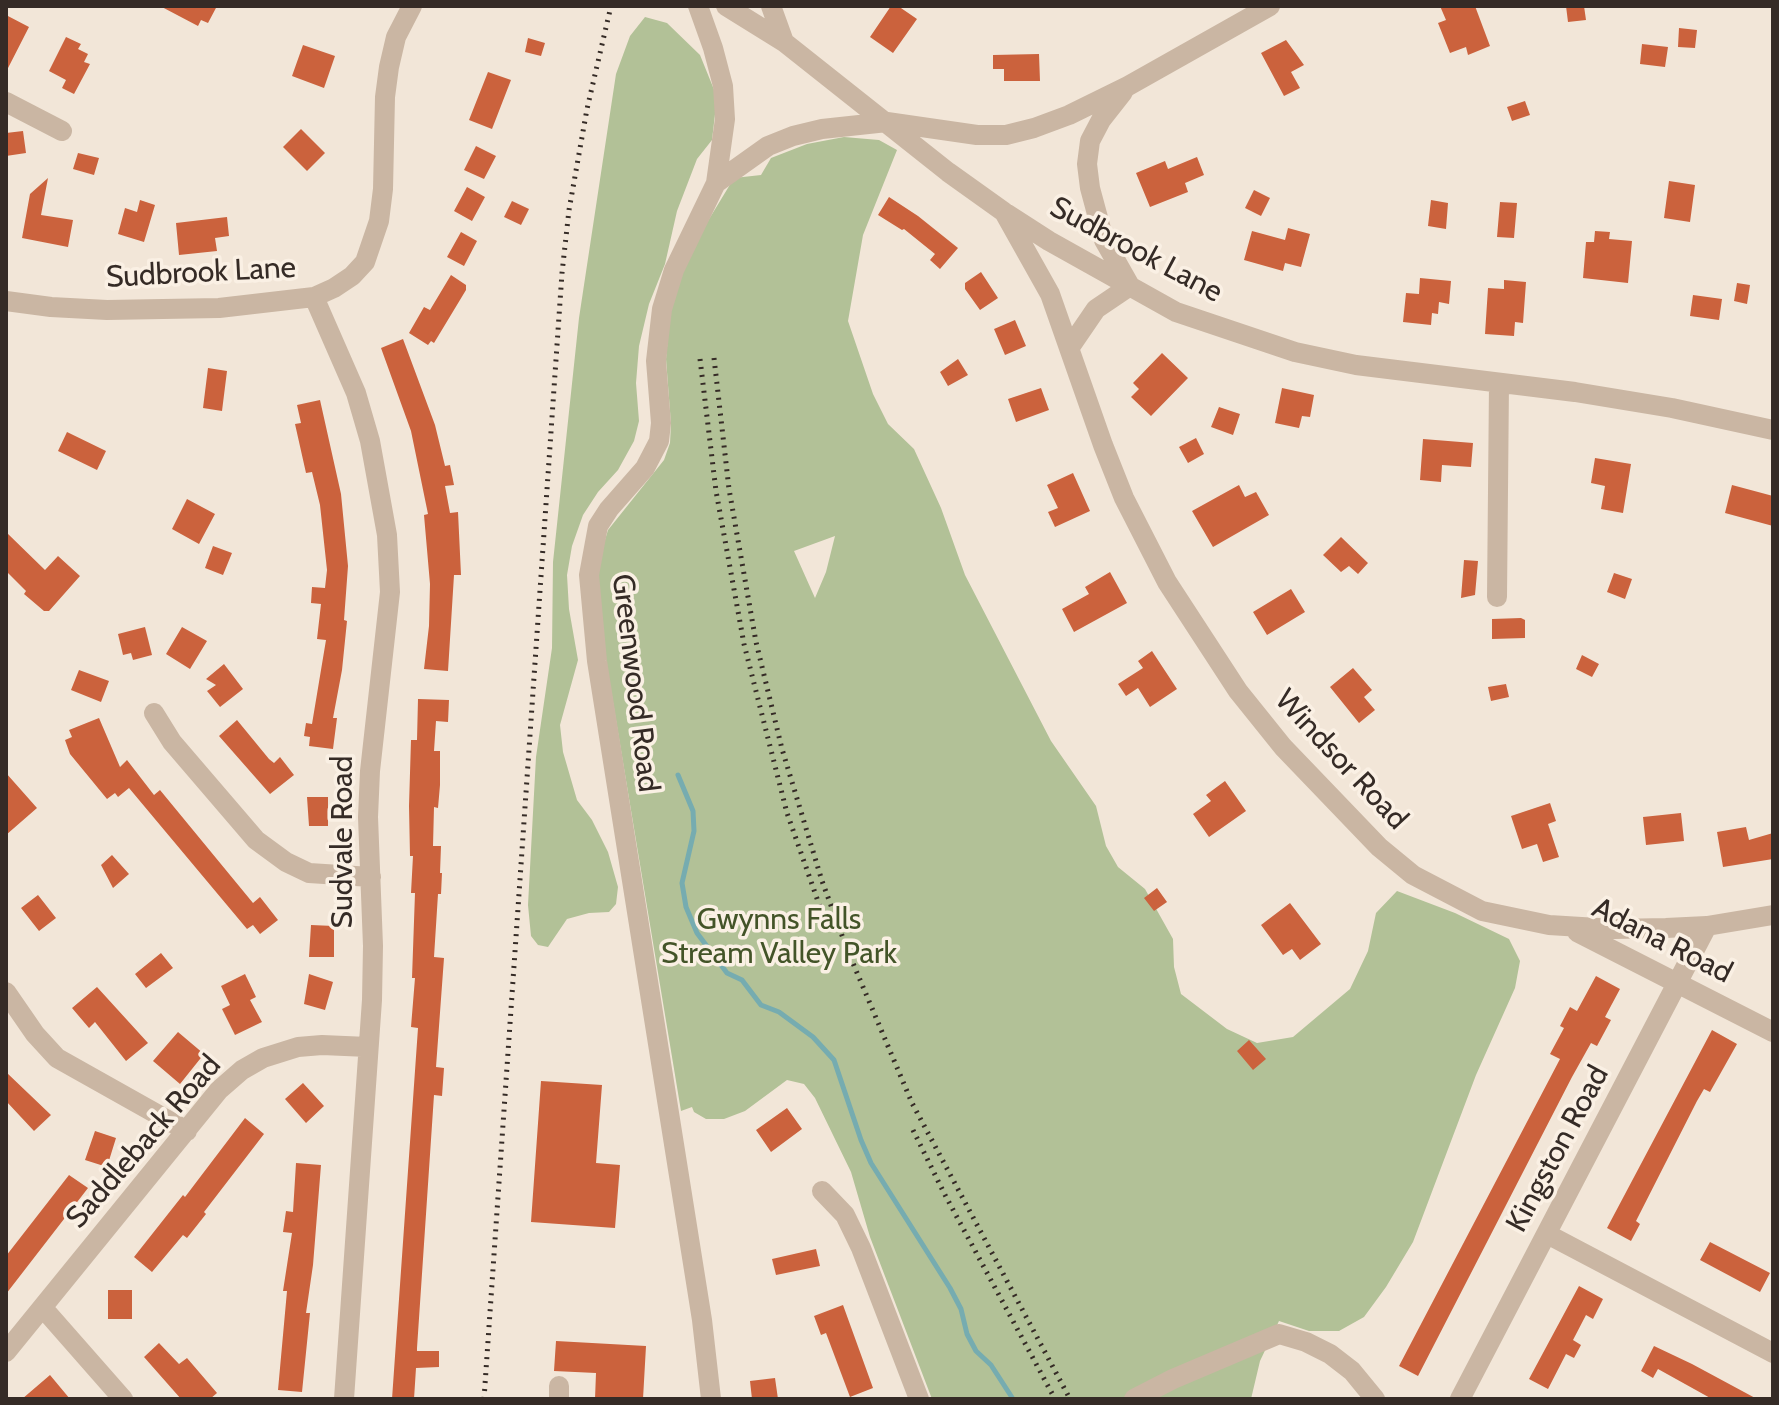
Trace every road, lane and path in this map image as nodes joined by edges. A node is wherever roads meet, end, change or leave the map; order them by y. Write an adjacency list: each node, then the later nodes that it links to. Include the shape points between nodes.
1 (412, 6): 14 (street, Sudbrook Lane, via 396,37 389,67 383,189 374,242 352,276)
2 (698, 6): 11 (street, Greenwood Road, via 723,86 725,119)
3 (726, 6): 6 (street, Sudbrook Lane)
4 (771, 6): 6 (street)
5 (1270, 6): 7 (street)
6 (784, 42): 9 (street, Sudbrook Lane)
7 (1128, 86): 9 (street, via 1069,115 1006,135); 13 (street, via 1101,120 1090,141 1087,164 1104,240)
8 (6, 102): 10 (street)
9 (887, 122): 11 (street, via 793,136 768,146); 12 (street, Sudbrook Lane)
10 (62, 131)
11 (716, 183): 37 (street, Greenwood Road, via 674,270 662,309 656,361 659,441 645,468 598,526 589,575 597,661)
12 (1004, 212): 13 (street, Sudbrook Lane); 16 (street, Windsor Road, via 1050,294)
13 (1130, 286): 16 (street, via 1096,309); 17 (street, Sudbrook Lane, via 1176,312 1295,352)
14 (314, 297): 15 (street, Sudbrook Lane, via 147,310); 21 (street, Sudvale Road, via 356,393 380,483 387,535 390,592 368,817)
15 (6, 301)
16 (1070, 347): 24 (street, Windsor Road, via 1124,498 1167,582 1230,679 1283,747 1413,875 1482,911)
17 (1499, 383): 18 (street, Sudbrook Lane, via 1672,408); 19 (street)
18 (1773, 430)
19 (1497, 597)
20 (154, 713): 21 (street, via 172,742 256,840 309,873)
21 (371, 877): 28 (street, Sudvale Road)
22 (1773, 915): 23 (street, Windsor Road)
23 (1707, 926): 24 (street, Windsor Road); 25 (street, Kingston Road)
24 (1566, 927): 25 (street, Adana Road)
25 (1680, 983): 27 (street, Adana Road); 31 (street, Kingston Road)
26 (6, 992): 29 (street, via 57,1058)
27 (1773, 1032)
28 (368, 1047): 29 (street, Saddleback Road, via 298,1047 263,1058 219,1090); 36 (street, Sudvale Road)
29 (187, 1131): 32 (street, Saddleback Road)
30 (822, 1191): 38 (street, via 845,1215 861,1248)
31 (1547, 1234): 34 (street); 41 (street, Kingston Road)
32 (43, 1308): 33 (street, Saddleback Road); 35 (street)
33 (6, 1352)
34 (1773, 1353)
35 (123, 1399)
36 (344, 1399)
37 (711, 1399)
38 (919, 1399)
39 (1134, 1399): 40 (street, via 1279,1334 1330,1354)
40 (1375, 1399)
41 (1460, 1399)

